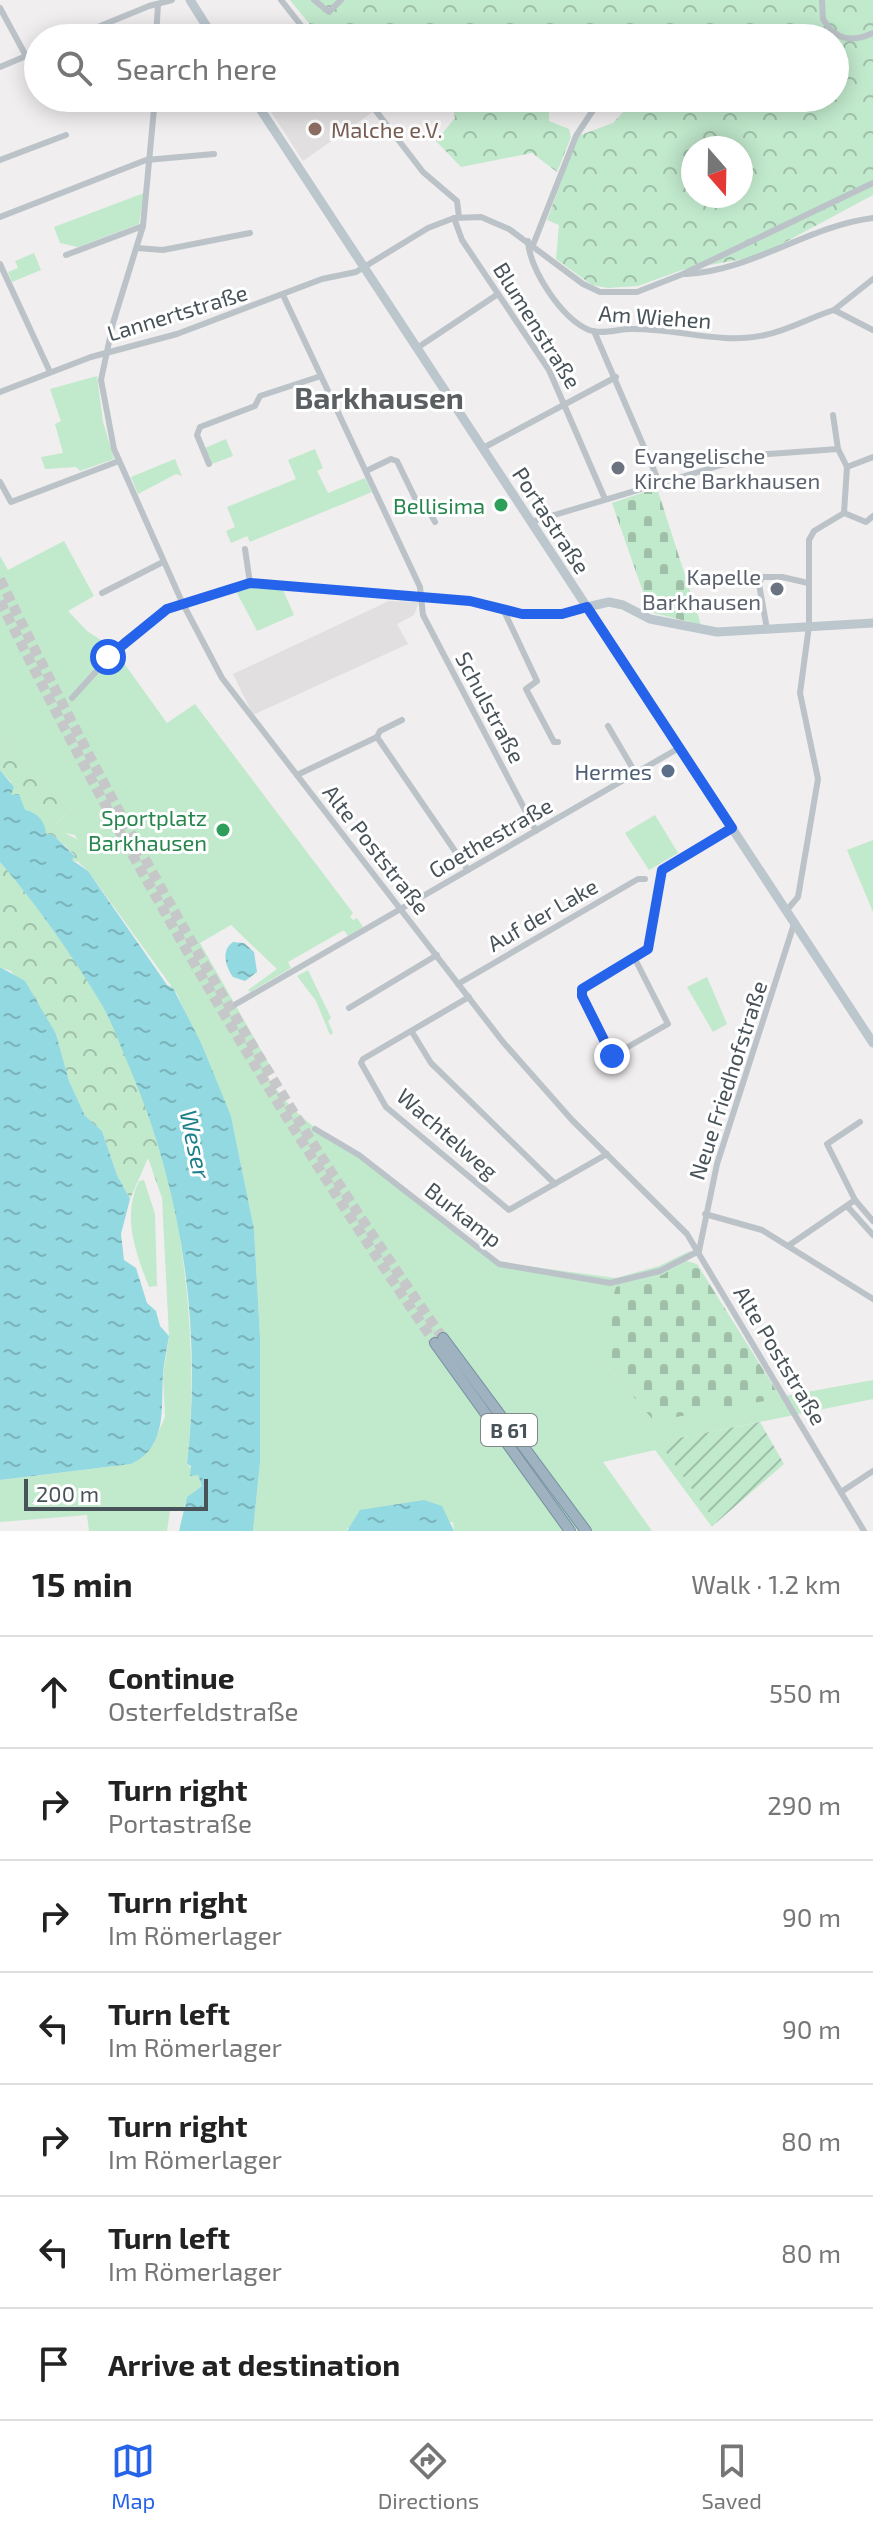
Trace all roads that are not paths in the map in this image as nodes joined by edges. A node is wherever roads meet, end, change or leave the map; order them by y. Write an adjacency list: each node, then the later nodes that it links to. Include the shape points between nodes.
1 (172, 0): 7 (street)
2 (190, 0): 11 (main road)
3 (281, 0): 12 (street)
4 (314, 0): 5 (street, via 329,12)
5 (341, 0)
6 (822, 0): 13 (street)
7 (160, 2): 9 (street); 10 (street)
8 (0, 8): 16 (street)
9 (106, 24)
10 (158, 24)
11 (205, 24)
12 (300, 24)
13 (827, 24)
14 (873, 33): 15 (street)
15 (849, 39)
16 (24, 52)
17 (24, 57): 18 (street)
18 (0, 67)
19 (154, 112): 25 (street, Alte Poststraße)
20 (262, 112): 37 (main road, Portastraße)
21 (377, 112): 29 (street, Blumenstraße, via 423,172 457,201)
22 (592, 112): 33 (street, via 568,151)
23 (66, 135): 26 (street)
24 (214, 154): 25 (street)
25 (151, 159): 28 (street); 31 (street, Alte Poststraße)
26 (0, 160)
27 (873, 183): 38 (street)
28 (0, 217)
29 (456, 218): 33 (street, via 490,220); 37 (street, Lannertstraße, via 428,228); 40 (street, Blumenstraße, via 462,240)
30 (873, 218): 38 (street, via 760,258)
31 (143, 226): 34 (street, Alte Poststraße); 35 (street)
32 (250, 233): 34 (street, via 163,250)
33 (531, 243): 38 (street, via 600,292 637,292); 44 (street, Am Wiehen, via 530,257 550,291 578,324)
34 (137, 248): 46 (street, Alte Poststraße)
35 (66, 255)
36 (0, 264): 47 (street)
37 (364, 268): 41 (street, Lannertstraße); 45 (main road, Portastraße)
38 (683, 274)
39 (873, 279): 42 (street)
40 (498, 294): 45 (street); 51 (street, Blumenstraße)
41 (283, 295): 46 (street, Lannertstraße, via 177,334); 48 (street, Schulstraße)
42 (834, 310): 43 (street); 44 (street, Am Wiehen, via 768,335 738,339 633,329)
43 (873, 330)
44 (594, 331): 49 (street)
45 (417, 348): 53 (main road, Portastraße)
46 (106, 352): 47 (street, Lannertstraße); 56 (street, Alte Poststraße, via 102,397)
47 (50, 372): 50 (street, Lannertstraße)
48 (321, 376): 57 (street, via 260,396 255,406 200,427 197,435); 59 (street, Schulstraße)
49 (616, 377): 51 (street); 61 (street)
50 (0, 392)
51 (566, 405): 53 (street); 62 (street, Blumenstraße)
52 (833, 415): 54 (street)
53 (483, 448): 66 (main road, Portastraße)
54 (838, 449): 58 (street); 61 (street, via 755,455)
55 (873, 457): 58 (street)
56 (119, 461): 60 (street, via 11,502); 70 (street, Alte Poststraße)
57 (209, 464)
58 (847, 467): 63 (street)
59 (366, 471): 65 (street, via 397,461 416,500); 74 (street, Schulstraße)
60 (0, 482)
61 (659, 482): 62 (street)
62 (605, 499): 66 (street)
63 (844, 513): 67 (street); 72 (street, via 811,535)
64 (873, 516): 67 (street)
65 (435, 522)
66 (531, 522): 76 (main road, Portastraße)
67 (866, 522): 68 (street)
68 (873, 529)
69 (245, 549): 71 (street)
70 (163, 562): 73 (street); 75 (street, Alte Poststraße)
71 (250, 583): 74 (street); 75 (street)
72 (808, 583): 79 (street); 80 (street, via 762,577)
73 (102, 593)
74 (423, 597): 77 (street); 90 (street, Schulstraße, via 423,615)
75 (182, 602): 81 (street, via 124,641); 88 (street, Alte Poststraße, via 222,678)
76 (587, 607): 77 (street, via 562,614); 80 (main road, via 623,605 650,619 696,631); 86 (main road, Portastraße)
77 (503, 609): 85 (street, via 537,681 526,689 542,724)
78 (873, 623): 79 (main road)
79 (809, 626): 80 (main road); 94 (street, via 800,693 817,768 817,797 798,897)
80 (767, 629)
81 (72, 698)
82 (402, 720): 84 (street)
83 (608, 726): 87 (street)
84 (377, 737): 88 (street); 91 (street)
85 (558, 742)
86 (679, 748): 87 (street, Goethestraße); 89 (main road, Portastraße)
87 (636, 774): 90 (street, Goethestraße)
88 (297, 775): 93 (street, Alte Poststraße)
89 (732, 828): 94 (main road, Portastraße); 97 (street, via 662,870 648,949)
90 (536, 831): 91 (street, Goethestraße)
91 (468, 870): 93 (street, Goethestraße)
92 (645, 879): 98 (street, Auf der Lake)
93 (401, 909): 96 (street, Alte Poststraße); 100 (street, Goethestraße)
94 (787, 910): 95 (main road, Portastraße)
95 (795, 922): 103 (main road, Portastraße); 110 (street, Neue Friedhofstraße)
96 (437, 955): 98 (street, Alte Poststraße); 101 (street)
97 (635, 959): 97 (street, via 581,992 612,1056 668,1024)
98 (458, 984): 99 (street, Alte Poststraße)
99 (469, 997): 102 (street, Wachtelweg); 106 (street, Alte Poststraße, via 542,1087)
100 (236, 1004)
101 (349, 1008)
102 (412, 1032): 107 (street, via 431,1063); 107 (street, Wachtelweg, via 361,1063 386,1107 509,1210)
103 (873, 1043)
104 (860, 1122): 108 (street, via 827,1144)
105 (315, 1129): 114 (street, Burkamp, via 359,1155 499,1264 610,1283 660,1271)
106 (607, 1154): 107 (street); 114 (street, Alte Poststraße)
107 (555, 1184)
108 (855, 1200): 109 (street); 111 (street)
109 (847, 1206): 112 (street); 113 (street)
110 (705, 1214): 113 (street, via 762,1230); 114 (street, Neue Friedhofstraße)
111 (873, 1221)
112 (873, 1235)
113 (788, 1246): 115 (street)
114 (699, 1251): 117 (street, Alte Poststraße)
115 (873, 1299)
116 (873, 1471): 117 (street)
117 (841, 1492): 120 (street, Alte Poststraße)
118 (570, 1531): 119 (highway, B 61, via 439,1341)
119 (586, 1531)
120 (864, 1531)

